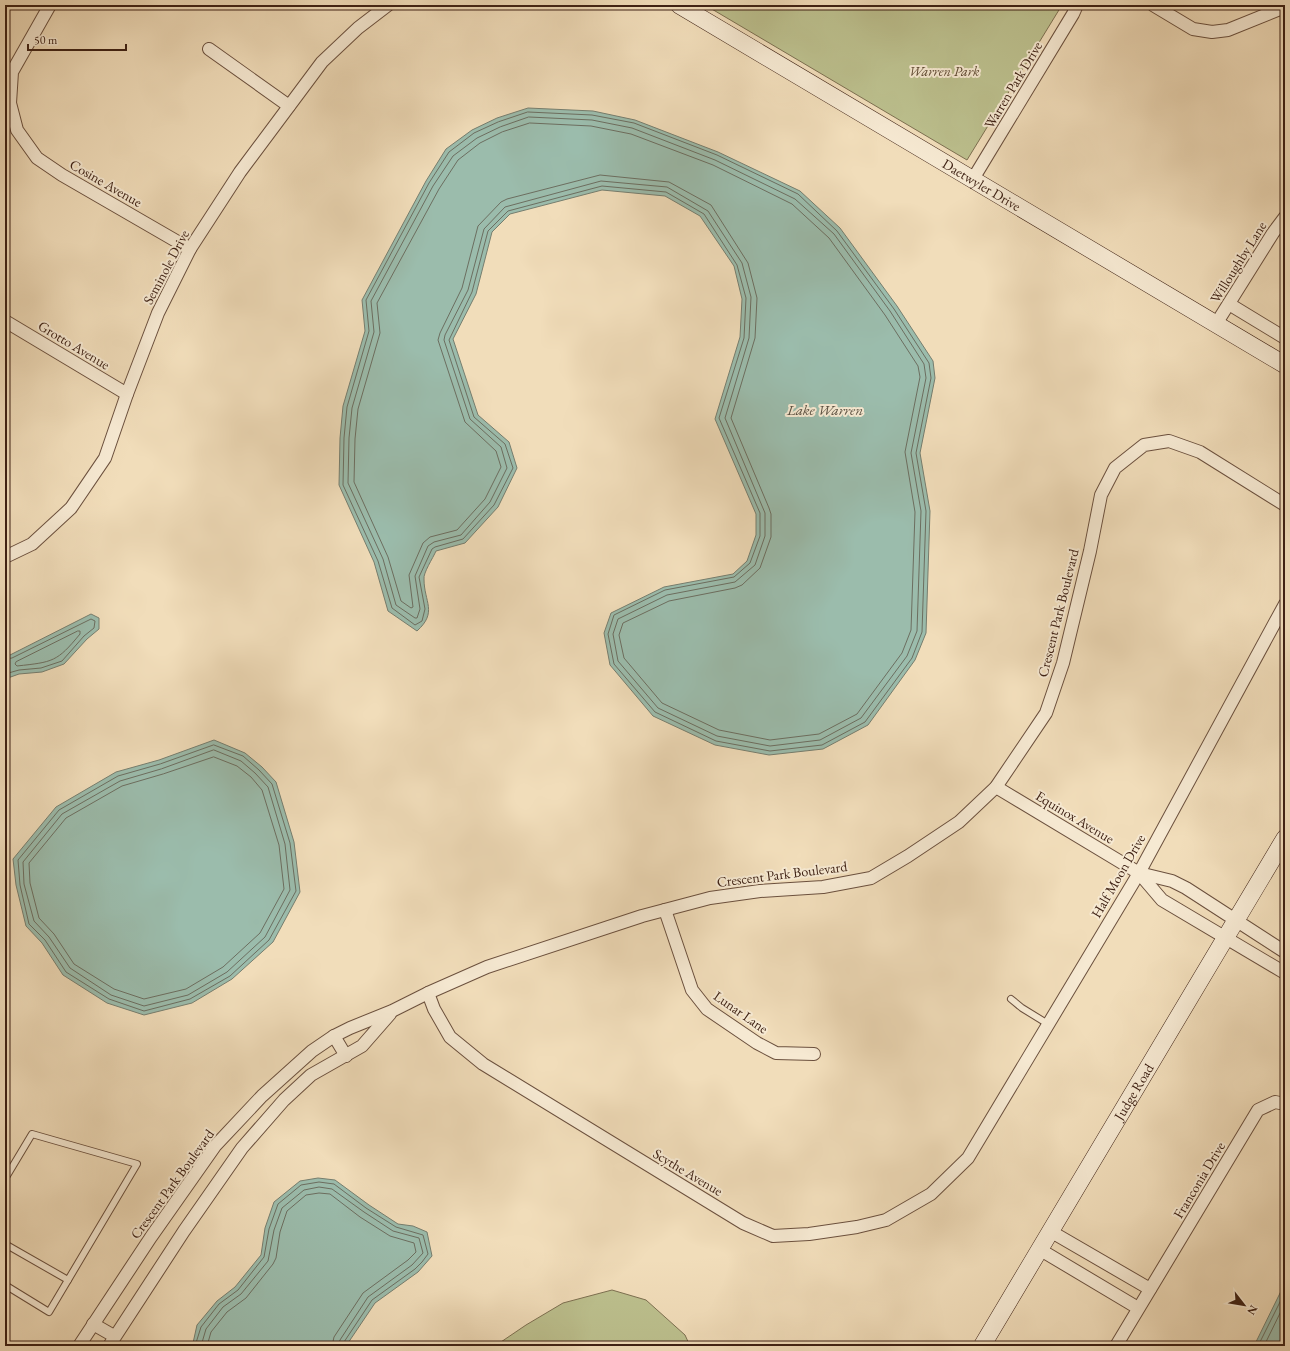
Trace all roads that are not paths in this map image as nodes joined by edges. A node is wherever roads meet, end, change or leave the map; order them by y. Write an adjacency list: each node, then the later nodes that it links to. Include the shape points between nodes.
1 (50, 5): 11 (street, Cosine Avenue, via 12,72 10,103 17,130 37,158)
2 (388, 5): 8 (street, Seminole Drive, via 358,28 322,62)
3 (679, 5): 9 (street, Daetwyler Drive)
4 (1077, 5): 9 (street, Warren Park Drive)
5 (1153, 5): 6 (street, via 1192,29 1212,32 1228,30)
6 (1285, 7)
7 (209, 49): 8 (street)
8 (289, 106): 11 (street, Seminole Drive, via 240,172)
9 (974, 179): 14 (street, Daetwyler Drive)
10 (1285, 217): 12 (street, Willoughby Lane, via 1272,233)
11 (190, 249): 17 (street, Seminole Drive, via 158,314)
12 (1228, 304): 14 (street, Willoughby Lane); 15 (street)
13 (5, 321): 17 (street, Grotto Avenue)
14 (1216, 324): 16 (street, Daetwyler Drive)
15 (1285, 338)
16 (1285, 365)
17 (127, 394): 19 (street, Seminole Drive, via 105,458 71,508 32,544)
18 (1285, 505): 21 (street, Crescent Park Boulevard, via 1200,452 1169,441 1144,445 1115,468 1100,495 1064,663 1046,713)
19 (5, 557)
20 (1285, 604): 23 (street, Half Moon Drive)
21 (996, 787): 23 (street, Equinox Avenue); 26 (street, Crescent Park Boulevard, via 959,822 871,878 823,887 760,891 710,898)
22 (1285, 838): 27 (street, Judge Road)
23 (1139, 873): 24 (street, Equinox Avenue, via 1172,881); 25 (street, Equinox Avenue, via 1162,900); 34 (street, Half Moon Drive)
24 (1186, 888): 25 (street); 27 (street, Equinox Avenue)
25 (1175, 907): 28 (street, Equinox Avenue)
26 (664, 910): 31 (street, Crescent Park Boulevard, via 487,968); 36 (street, Lunar Lane, via 692,990 706,1009 776,1053)
27 (1236, 921): 28 (street, Judge Road); 29 (street, Equinox Avenue)
28 (1226, 939): 30 (street, Equinox Avenue); 41 (street, Judge Road)
29 (1285, 952)
30 (1285, 973)
31 (428, 993): 33 (street, Crescent Park Boulevard); 39 (street, Scythe Avenue, via 450,1037 483,1064 743,1223 773,1236 809,1234 886,1220 931,1194)
32 (1011, 998): 34 (lane)
33 (392, 1011): 35 (street, Crescent Park Boulevard); 37 (street, Crescent Park Boulevard, via 362,1046)
34 (1048, 1024): 39 (street, Half Moon Drive)
35 (334, 1036): 37 (street); 50 (street, Crescent Park Boulevard, via 312,1051 262,1096 215,1146)
36 (814, 1054)
37 (346, 1056): 51 (street, Crescent Park Boulevard, via 311,1075 284,1100 242,1148)
38 (1285, 1104): 48 (street, Franconia Drive, via 1275,1102 1258,1110)
39 (968, 1158)
40 (5, 1179): 45 (lane, via 32,1134 137,1164)
41 (1050, 1231): 43 (street, Judge Road); 44 (street)
42 (5, 1244): 45 (lane)
43 (1039, 1249): 46 (street); 53 (street, Judge Road)
44 (1108, 1265): 46 (street); 48 (street)
45 (68, 1280): 47 (lane, via 49,1312)
46 (1097, 1284): 49 (street)
47 (5, 1285)
48 (1150, 1290): 49 (street, Franconia Drive)
49 (1138, 1308): 54 (street, Franconia Drive)
50 (93, 1324): 51 (street); 52 (street, Crescent Park Boulevard)
51 (112, 1341)
52 (79, 1346)
53 (982, 1346)
54 (1116, 1346)

